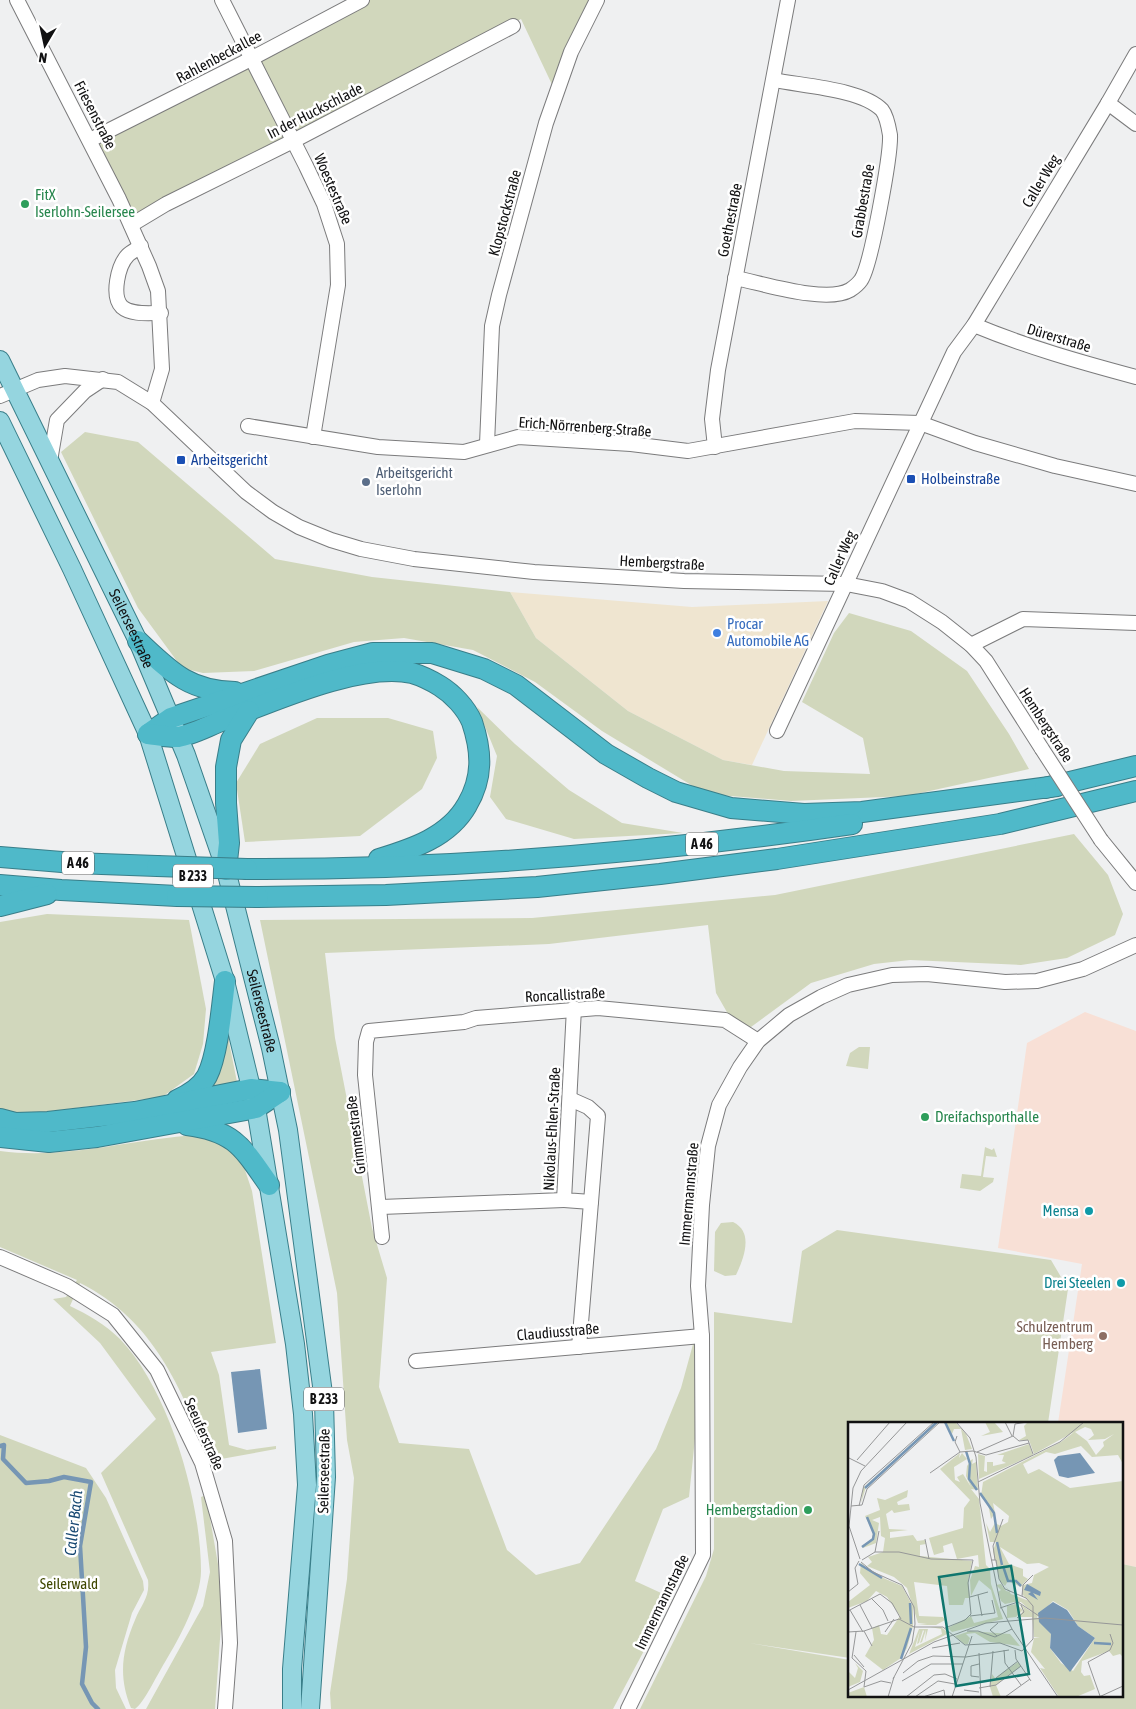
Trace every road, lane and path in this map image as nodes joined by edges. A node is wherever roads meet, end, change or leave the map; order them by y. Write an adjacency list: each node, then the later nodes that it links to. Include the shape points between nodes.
1 (17, 0): 12 (street, Friesenstraße)
2 (222, 0): 8 (street, Woestestraße)
3 (362, 0): 8 (street, Rahlenbeckallee)
4 (597, 0): 29 (street, Klopstockstraße, via 571,52 546,123 499,296 492,326)
5 (788, 0): 9 (street, Goethestraße)
6 (513, 26): 13 (street, In der Huckschlade)
7 (1136, 54): 10 (street, Caller Weg)
8 (251, 58): 12 (street, Rahlenbeckallee); 13 (street, Woestestraße)
9 (774, 80): 16 (street, Goethestraße); 16 (street, Grabbestraße, via 851,94 872,101 884,112 890,135 888,158 868,263 861,280 849,290 834,294 810,293)
10 (1108, 103): 11 (street); 18 (street, Caller Weg)
11 (1136, 124)
12 (90, 140): 14 (street, Friesenstraße)
13 (293, 141): 14 (street, In der Huckschlade, via 166,204); 27 (street, Woestestraße, via 327,212 339,261 338,285)
14 (131, 225): 15 (street, Friesenstraße)
15 (140, 246): 17 (street, Friesenstraße, via 158,291); 17 (street, via 127,256 117,279 116,296 122,307 132,312)
16 (735, 278): 30 (street, Goethestraße, via 712,419)
17 (160, 313): 23 (street, Friesenstraße, via 162,369)
18 (974, 324): 20 (street, Dürerstraße, via 1061,358); 25 (street, Caller Weg, via 963,356 933,398)
19 (0, 360): 22 (main road, Seilerseestraße)
20 (1136, 377)
21 (103, 379): 22 (street, Hembergstraße, via 65,376 38,380); 23 (street, Hembergstraße, via 137,391); 31 (street, via 85,391 57,420)
22 (7, 393): 31 (main road, Seilerseestraße)
23 (152, 403): 33 (street, Hembergstraße, via 246,492 273,512 307,530 361,549 414,559 534,572 684,582)
24 (0, 421): 28 (main road, Seilerseestraße)
25 (920, 423): 30 (street, Erich-Nörrenberg-Straße, via 855,422); 32 (street, via 1055,466); 33 (street, Caller Weg)
26 (248, 426): 27 (street, Erich-Nörrenberg-Straße)
27 (313, 437): 29 (street, Erich-Nörrenberg-Straße, via 378,447 464,452)
28 (5, 440): 40 (main road, Seilerseestraße, via 72,569)
29 (487, 444): 30 (street, Erich-Nörrenberg-Straße, via 518,438 631,444 688,451)
30 (715, 446)
31 (50, 461): 35 (main road, Seilerseestraße)
32 (1136, 484)
33 (846, 584): 36 (street, Hembergstraße, via 882,590 909,601); 39 (street, Caller Weg)
34 (1136, 623): 36 (street, via 1023,619)
35 (138, 641): 37 (highway, via 187,682); 38 (main road, Seilerseestraße)
36 (971, 645): 47 (street, Hembergstraße, bridge, via 986,661 1101,840)
37 (246, 702): 38 (highway); 42 (highway, via 328,665 374,653 432,653 484,669 516,686 606,754 648,778 676,792 732,808 804,814 862,812); 45 (highway, via 231,740 226,767 229,843); 46 (highway, via 370,672 391,671 413,674 448,691 471,719 479,745 480,762 473,795 464,810 434,838 404,852)
38 (174, 728): 40 (highway); 45 (main road, Seilerseestraße / B 233)
39 (777, 731)
40 (148, 734): 53 (main road, Seilerseestraße / B 233)
41 (1136, 766): 42 (highway, A 46)
42 (1057, 786): 46 (highway, A 46, via 899,817 654,850)
43 (1136, 791): 49 (highway, A 46, bridge, via 1000,824 660,874 537,887 386,895 258,897)
44 (0, 856): 46 (highway, A 46, bridge, via 74,863)
45 (226, 870): 58 (main road, Seilerseestraße / B 233)
46 (344, 870)
47 (1136, 883)
48 (0, 885): 49 (highway, A 46)
49 (61, 890): 50 (highway)
50 (0, 906)
51 (1136, 935): 52 (street, Immermannstraße)
52 (1132, 948): 56 (street, Immermannstraße, via 1083,969 1038,981 1006,982 927,974 892,975 869,980 821,997 789,1015)
53 (225, 981): 57 (main road, Seilerseestraße / B 233); 60 (highway, via 217,1039 207,1077 189,1095)
54 (574, 1008): 55 (street, Roncallistraße); 56 (street, Roncallistraße, via 725,1020); 59 (street, Nikolaus-Ehlen-Straße)
55 (369, 1031): 68 (street, Grimmestraße, via 365,1075)
56 (758, 1041): 71 (street, Immermannstraße, via 719,1105 708,1146 698,1286)
57 (251, 1089): 58 (highway); 60 (highway); 61 (main road, Seilerseestraße / B 233)
58 (280, 1092): 61 (highway); 76 (main road, Seilerseestraße / B 233, via 288,1130 324,1401 326,1477)
59 (570, 1099): 66 (street, Nikolaus-Ehlen-Straße); 67 (street, via 588,1107 598,1116)
60 (156, 1108): 62 (highway, via 48,1122 15,1123)
61 (256, 1108): 63 (highway); 65 (main road, Seilerseestraße / B 233)
62 (0, 1119)
63 (178, 1124): 64 (highway, via 49,1142); 65 (highway, via 210,1128 226,1135 242,1148)
64 (0, 1136)
65 (269, 1185): 75 (main road, Seilerseestraße / B 233, via 295,1344 307,1484 292,1669)
66 (564, 1200): 67 (street, Nikolaus-Ehlen-Straße); 68 (street)
67 (591, 1202): 72 (street)
68 (381, 1207): 69 (street, Grimmestraße)
69 (382, 1237)
70 (0, 1257): 74 (street, Seeuferstraße, via 67,1286 113,1315 157,1370 202,1463 224,1541 230,1643)
71 (702, 1336): 72 (street, Claudiusstraße); 77 (street, Immermannstraße, via 703,1555)
72 (578, 1347): 73 (street, Claudiusstraße)
73 (416, 1361)
74 (224, 1709)
75 (292, 1709)
76 (310, 1709)
77 (628, 1709)

